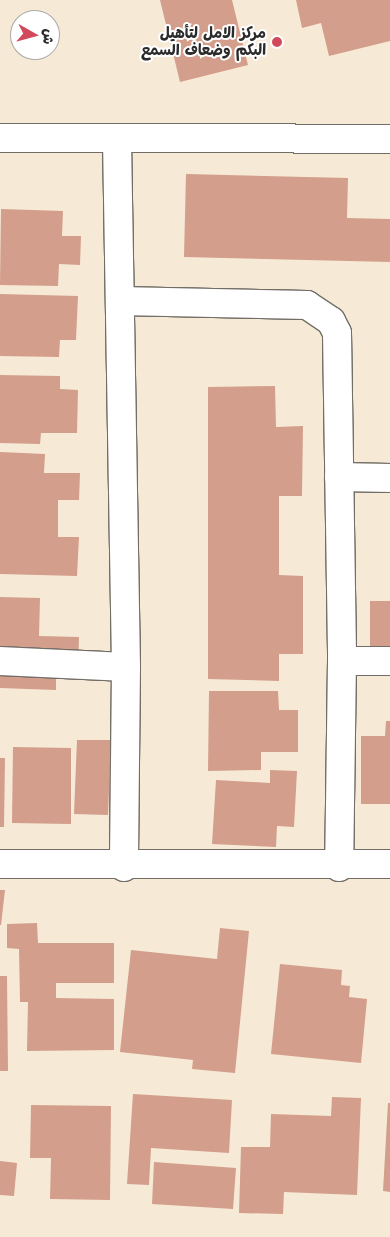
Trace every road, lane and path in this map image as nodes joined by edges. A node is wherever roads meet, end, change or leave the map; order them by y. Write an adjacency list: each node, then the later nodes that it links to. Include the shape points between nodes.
1 (0, 138): 3 (street)
2 (390, 139): 3 (street)
3 (117, 140): 4 (street)
4 (120, 301): 5 (street, via 292,304 320,311 337,333); 10 (street)
5 (339, 477): 6 (street); 8 (street)
6 (390, 478)
7 (0, 661): 10 (street)
8 (342, 661): 9 (street); 14 (street)
9 (390, 661)
10 (126, 668): 13 (street)
11 (0, 864): 13 (street)
12 (390, 864): 14 (street)
13 (124, 867): 14 (street)
14 (339, 867)

